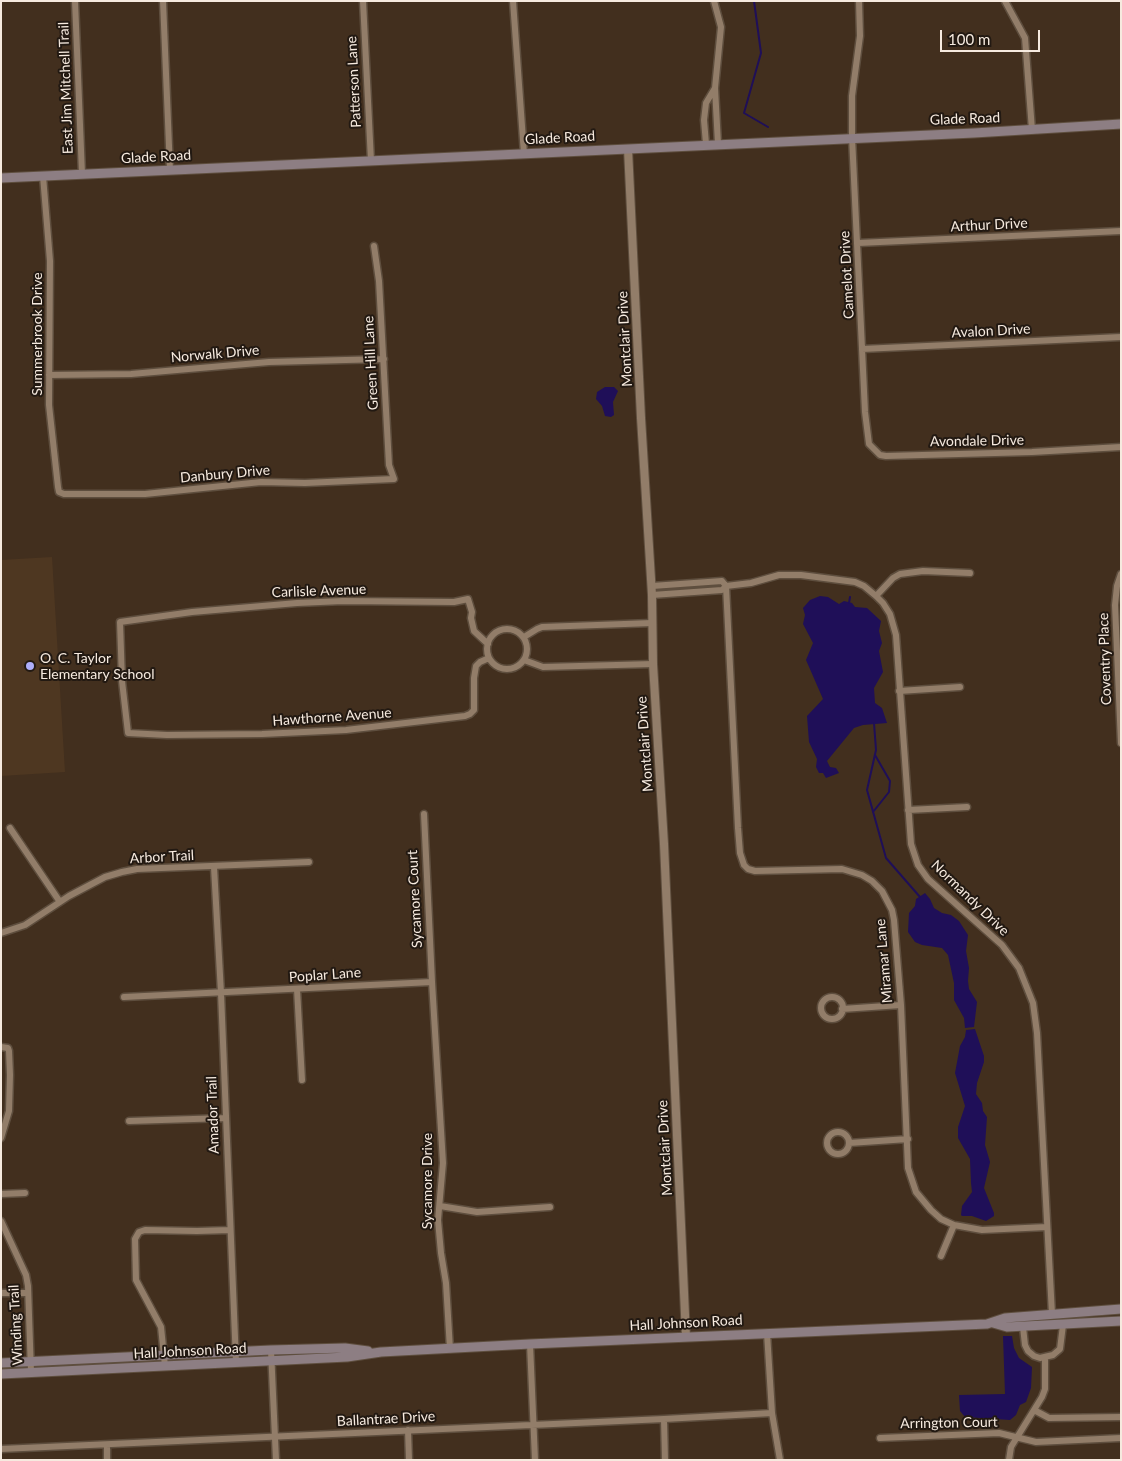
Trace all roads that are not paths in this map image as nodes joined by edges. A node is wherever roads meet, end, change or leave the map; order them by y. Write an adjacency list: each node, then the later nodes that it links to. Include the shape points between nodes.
1 (75, 1): 18 (street, East Jim Mitchell Trail)
2 (162, 1): 17 (street)
3 (363, 1): 16 (street, Patterson Lane)
4 (513, 1): 15 (street)
5 (714, 1): 8 (street, via 721,27)
6 (859, 1): 11 (street, Camelot Drive, via 860,36 852,96)
7 (1005, 1): 10 (street, via 1025,38)
8 (715, 88): 12 (street, via 706,102); 13 (street)
9 (1121, 124): 10 (main road, Glade Road)
10 (1032, 130): 11 (main road, Glade Road)
11 (852, 138): 13 (main road, Glade Road); 22 (street, Camelot Drive)
12 (706, 144): 13 (main road, Glade Road); 14 (main road, Glade Road)
13 (718, 144)
14 (628, 149): 15 (main road, Glade Road); 34 (street, Montclair Drive)
15 (524, 154): 16 (main road, Glade Road)
16 (371, 161): 17 (main road, Glade Road)
17 (170, 170): 18 (main road, Glade Road)
18 (82, 174): 19 (main road, Glade Road)
19 (43, 176): 20 (main road, Glade Road); 27 (street, Summerbrook Drive, via 50,270)
20 (1, 178)
21 (1121, 231): 22 (street, Arthur Drive)
22 (858, 243): 25 (street, Camelot Drive)
23 (374, 246): 26 (street, Green Hill Lane)
24 (1121, 337): 25 (street, Avalon Drive)
25 (862, 349): 28 (street, Camelot Drive)
26 (384, 359): 27 (street, Norwalk Drive, via 269,362 131,374); 30 (street, Green Hill Lane, via 389,465)
27 (49, 375): 31 (street, Summerbrook Drive)
28 (865, 412): 29 (street, Avondale Drive, via 869,444 880,455 886,456)
29 (1121, 447)
30 (394, 479): 31 (street, Danbury Drive, via 261,482 145,494)
31 (59, 492)
32 (970, 573): 37 (street, via 923,571 900,574)
33 (1121, 574): 47 (street, Coventry Place, via 1115,605)
34 (652, 586): 35 (street, Normandy Drive, via 722,581); 36 (street, Montclair Drive)
35 (724, 588): 36 (street, Normandy Drive); 37 (street, Normandy Drive, via 779,576 801,575 855,582); 60 (street, Miramar Lane, via 742,862 755,871 842,868 872,881 882,891 893,915)
36 (652, 595): 38 (street, Montclair Drive)
37 (876, 596): 45 (street, Normandy Drive, via 894,625)
38 (652, 623): 39 (street, via 542,627); 43 (street, Montclair Drive)
39 (524, 637): 40 (street, via 507,629 495,633); 42 (street, via 528,648)
40 (488, 644): 41 (street); 46 (street, Carlisle Avenue, via 474,631 468,599 454,602 288,604 120,622)
41 (489, 658): 42 (street, via 506,669 514,668); 46 (street, Hawthorne Avenue, via 476,666 474,710 465,716 346,730 262,734)
42 (524, 660): 43 (street, via 543,668)
43 (653, 664): 87 (street, Montclair Drive)
44 (960, 687): 45 (street)
45 (899, 691): 49 (street, Normandy Drive)
46 (128, 733)
47 (1121, 743)
48 (967, 807): 49 (street)
49 (908, 810): 75 (street, Normandy Drive, via 911,844 918,865 928,879 1002,945 1019,968 1033,1003)
50 (424, 814): 56 (street, Sycamore Court)
51 (10, 828): 54 (street)
52 (308, 862): 53 (street, Arbor Trail)
53 (214, 867): 54 (street, Arbor Trail, via 122,872); 58 (street, Amador Trail)
54 (60, 902): 55 (street, Arbor Trail, via 25,925)
55 (1, 933)
56 (432, 982): 57 (street, Poplar Lane); 71 (street, Sycamore Drive, via 443,1163)
57 (297, 990): 58 (street, Poplar Lane); 63 (street)
58 (221, 993): 59 (street, Poplar Lane); 64 (street, Amador Trail)
59 (124, 997)
60 (901, 1005): 61 (street); 67 (street, Miramar Lane)
61 (842, 1009)
62 (4, 1047): 66 (street, via 9,1051 9,1111)
63 (302, 1080)
64 (226, 1118): 65 (street); 76 (street, Amador Trail)
65 (130, 1121)
66 (1, 1138)
67 (908, 1139): 68 (street); 74 (street, Miramar Lane, via 908,1168 916,1192 941,1219)
68 (849, 1143)
69 (25, 1193): 70 (street)
70 (1, 1194)
71 (440, 1206): 72 (street, via 477,1212); 89 (street, Sycamore Drive, via 438,1220)
72 (550, 1207)
73 (1, 1221): 79 (street, Winding Trail, via 26,1275)
74 (954, 1225): 75 (street, Miramar Lane, via 982,1230); 77 (street)
75 (1047, 1227): 81 (street, Normandy Drive)
76 (230, 1230): 91 (street, Amador Trail); 93 (street, via 145,1230 137,1235 134,1244 136,1280 161,1328)
77 (941, 1256)
78 (1, 1293): 79 (street)
79 (28, 1293): 95 (street, Winding Trail)
80 (1121, 1309): 81 (main road, Hall Johnson Road)
81 (1052, 1314): 83 (main road, Hall Johnson Road, via 1006,1318)
82 (1121, 1321): 84 (main road, Hall Johnson Road)
83 (992, 1323): 85 (main road, Hall Johnson Road); 86 (main road, Hall Johnson Road)
84 (1063, 1325): 85 (main road, Hall Johnson Road); 94 (street, via 1060,1349)
85 (1023, 1327): 94 (street, via 1028,1351 1034,1356)
86 (767, 1333): 87 (main road, Hall Johnson Road); 103 (street)
87 (686, 1337): 88 (main road, Hall Johnson Road)
88 (530, 1344): 89 (main road, Hall Johnson Road); 106 (street)
89 (450, 1349): 92 (main road, Hall Johnson Road)
90 (271, 1350): 91 (main road, Hall Johnson Road); 92 (main road, Hall Johnson Road, via 345,1348); 96 (street)
91 (235, 1352): 93 (main road, Hall Johnson Road); 97 (street, Amador Trail)
92 (381, 1352): 96 (main road, Hall Johnson Road)
93 (164, 1355): 95 (main road, Hall Johnson Road); 99 (street)
94 (1045, 1357): 102 (street, via 1045,1389)
95 (30, 1361): 98 (main road, Hall Johnson Road); 100 (street, Winding Trail)
96 (272, 1361): 97 (main road, Hall Johnson Road); 108 (street)
97 (236, 1362): 99 (main road, Hall Johnson Road)
98 (1, 1363)
99 (165, 1366): 100 (main road, Hall Johnson Road)
100 (31, 1372): 101 (main road, Hall Johnson Road)
101 (1, 1374)
102 (1034, 1410): 104 (street, via 1049,1418); 110 (street)
103 (772, 1413): 105 (street, Ballantrae Drive); 119 (street)
104 (1121, 1417)
105 (664, 1420): 106 (street, Ballantrae Drive); 118 (street)
106 (534, 1424): 107 (street, Ballantrae Drive); 117 (street)
107 (408, 1430): 108 (street, Ballantrae Drive); 116 (street)
108 (275, 1437): 112 (street, Ballantrae Drive); 115 (street)
109 (880, 1438): 110 (street, Arrington Court, via 999,1433)
110 (1017, 1438): 111 (street, Arrington Court, via 1036,1442); 120 (street, via 1011,1447)
111 (1121, 1438)
112 (107, 1445): 113 (street, Ballantrae Drive); 114 (street)
113 (1, 1449)
114 (107, 1460)
115 (276, 1460)
116 (409, 1460)
117 (535, 1460)
118 (666, 1460)
119 (780, 1460)
120 (1009, 1460)

